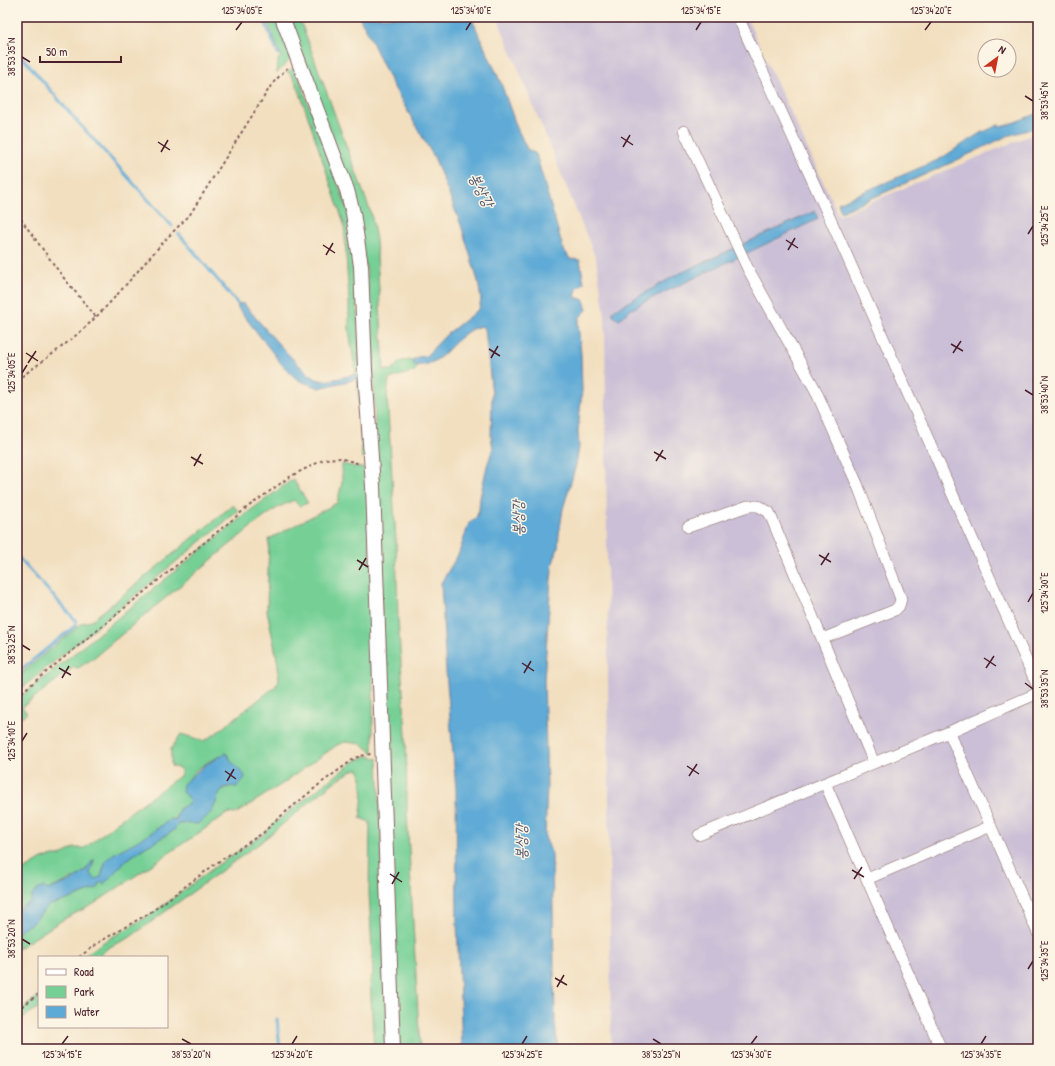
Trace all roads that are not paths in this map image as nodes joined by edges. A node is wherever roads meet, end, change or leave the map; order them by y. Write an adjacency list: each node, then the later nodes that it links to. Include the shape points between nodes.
1 (282, 17): 15 (main road, via 342,177 353,213 361,266 372,467)
2 (738, 17): 6 (street, via 839,237)
3 (684, 131): 5 (street, via 748,269 815,389 858,486 901,599 895,610)
4 (688, 527): 5 (street, via 748,506 758,506 769,512)
5 (822, 638): 9 (street)
6 (1038, 687)
7 (1038, 693): 8 (street)
8 (949, 732): 9 (street); 11 (street)
9 (874, 763): 10 (street)
10 (824, 783): 12 (street); 13 (street)
11 (991, 826): 13 (street); 14 (street)
12 (699, 835)
13 (866, 879): 16 (street)
14 (1038, 933)
15 (393, 1049)
16 (941, 1049)

